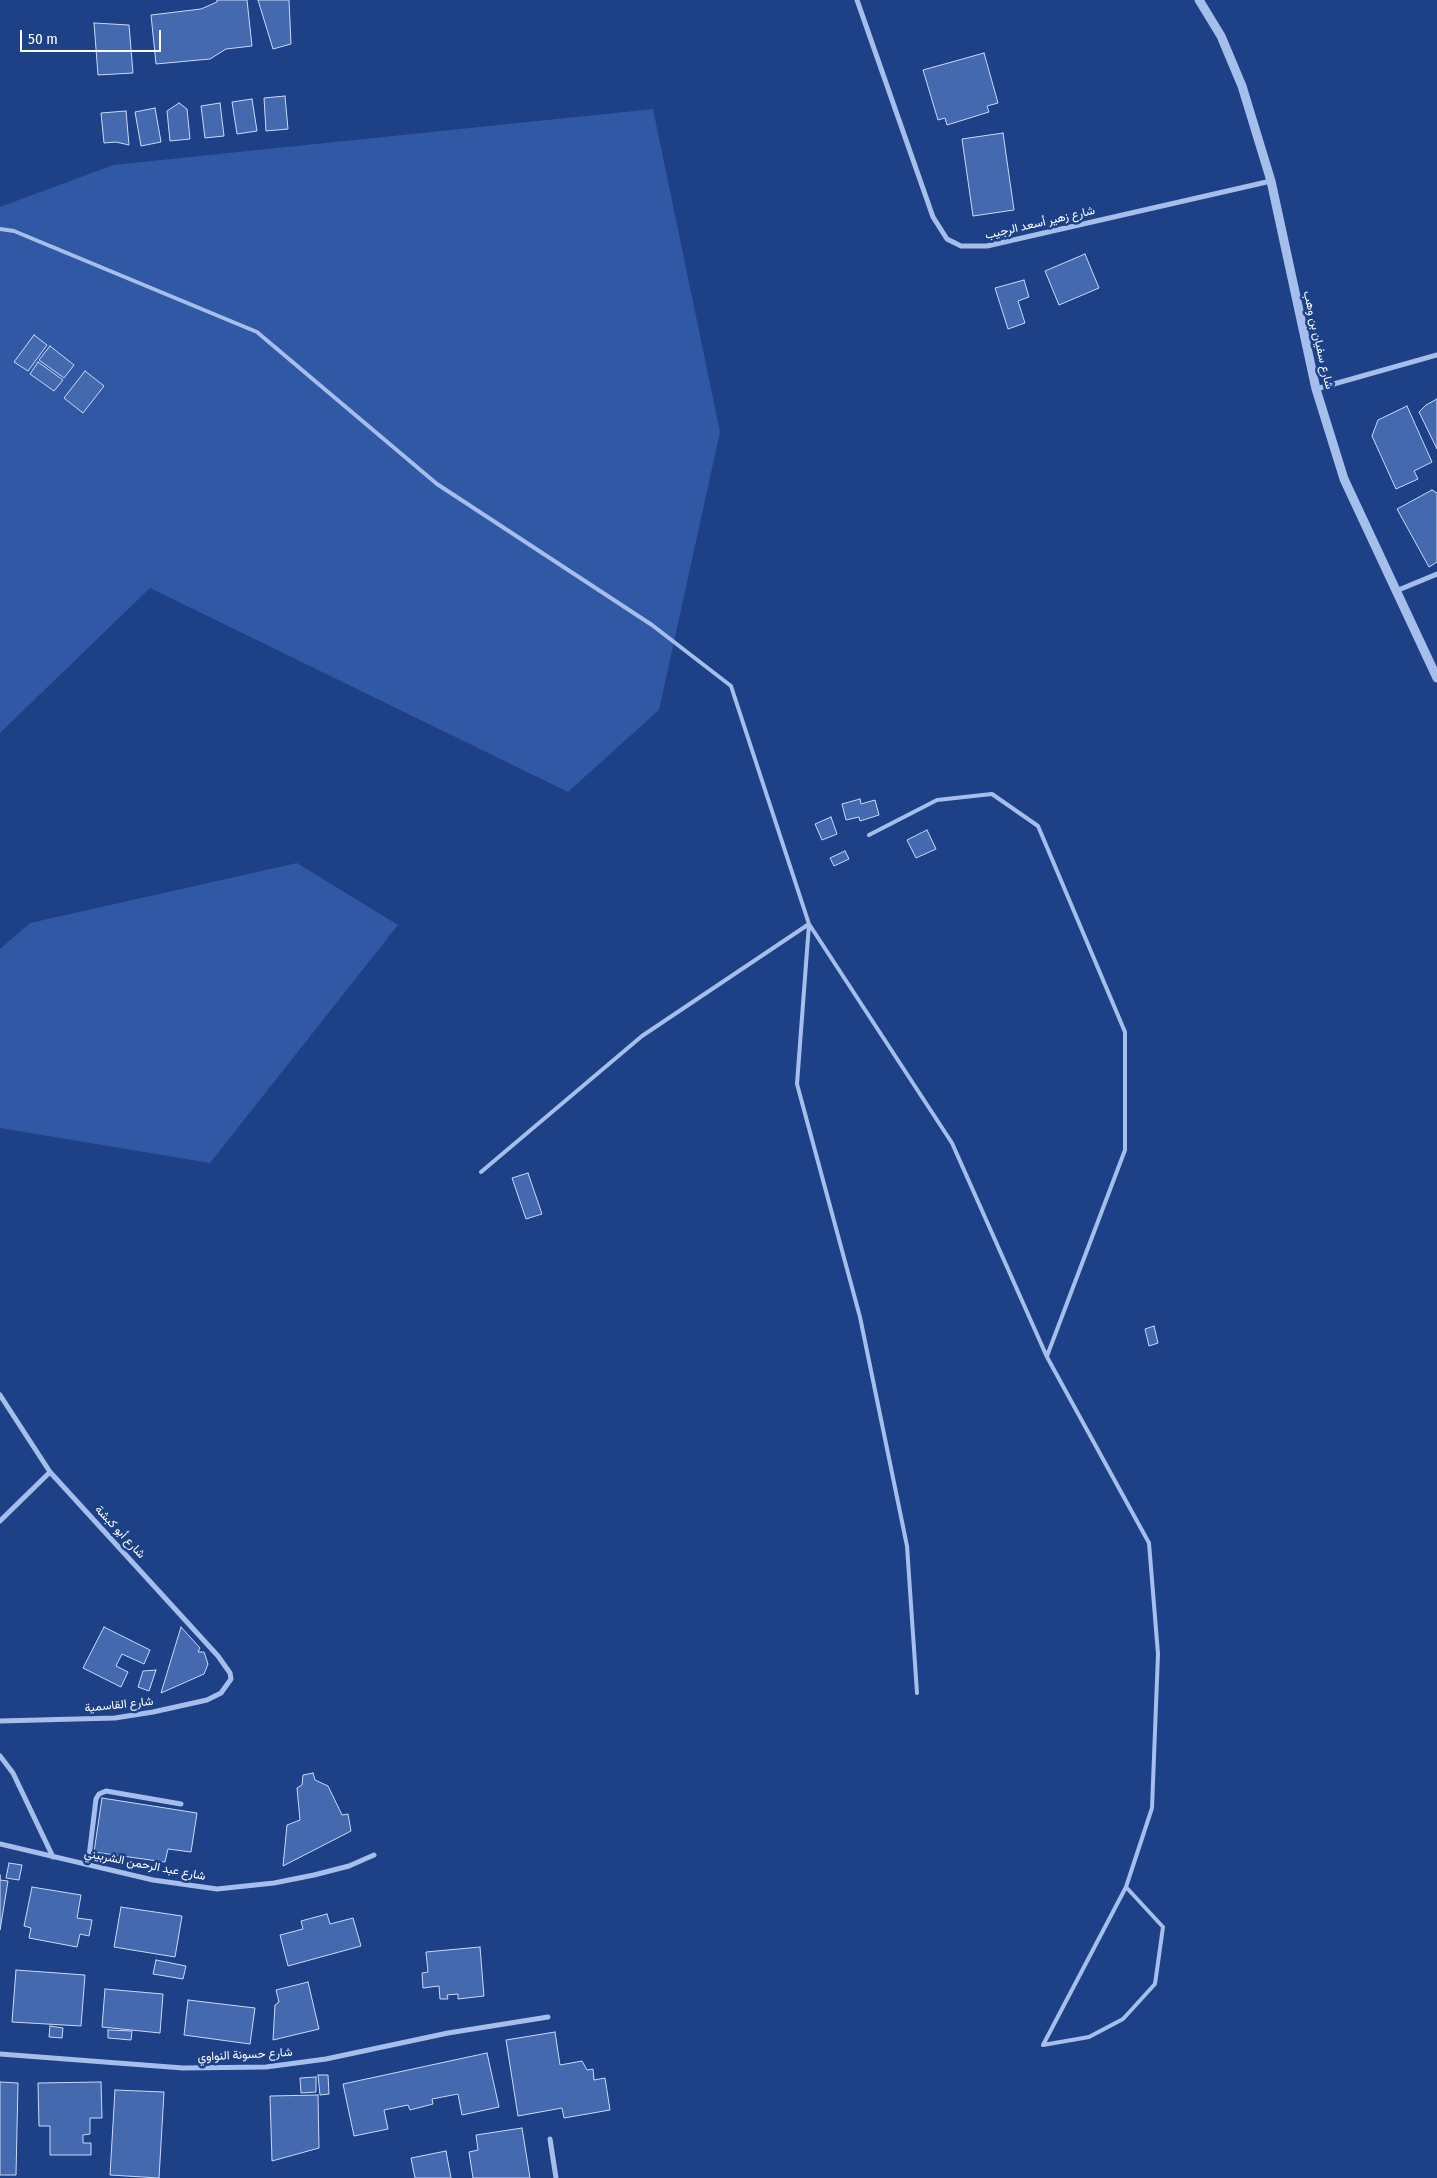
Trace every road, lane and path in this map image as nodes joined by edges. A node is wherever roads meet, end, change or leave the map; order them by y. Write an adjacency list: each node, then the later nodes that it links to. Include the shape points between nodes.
1 (857, 0): 3 (street, شارع زهير أسعد الرجيب, via 933,217 947,239 960,246 986,246)
2 (1199, 0): 3 (street, شارع سفيان بن وهب, via 1221,36 1242,86)
3 (1270, 182): 6 (street, شارع سفيان بن وهب)
4 (0, 229): 11 (lane, via 14,231 257,332 437,484 652,625 731,686)
5 (1437, 356): 6 (street)
6 (1316, 388): 8 (street, شارع سفيان بن وهب, via 1344,479)
7 (1437, 574): 8 (street)
8 (1396, 591): 9 (street, شارع سفيان بن وهب)
9 (1437, 678)
10 (870, 834): 13 (lane, via 937,800 992,794 1038,826 1125,1032 1125,1150)
11 (809, 924): 12 (lane, via 642,1036); 13 (lane, via 952,1143); 18 (lane, via 797,1084 860,1317 907,1546)
12 (481, 1172)
13 (1047, 1356): 26 (lane, via 1149,1544 1158,1654 1152,1808)
14 (0, 1395): 15 (street, شارع أبو كبشة)
15 (50, 1472): 16 (street); 17 (street, شارع أبو كبشة, via 218,1656)
16 (0, 1521)
17 (231, 1679): 19 (street, شارع القاسمية, via 221,1693 207,1700 154,1712 115,1718)
18 (917, 1693)
19 (0, 1721)
20 (0, 1756): 24 (street, via 13,1773)
21 (181, 1804): 25 (street, via 106,1791 99,1794)
22 (0, 1844): 24 (street, شارع عبد الرحمن الشربيني)
23 (374, 1855): 25 (street, شارع عبد الرحمن الشربيني, via 349,1866 314,1875 217,1889 153,1880)
24 (53, 1857): 25 (street, شارع عبد الرحمن الشربيني)
25 (88, 1865)
26 (1126, 1887): 26 (lane, via 1080,1974 1043,2045 1089,2037 1123,2019 1155,1984 1163,1927)
27 (548, 2017): 28 (street, شارع حسونة النواوي, via 448,2033 326,2059 266,2067 183,2068)
28 (0, 2054)
29 (550, 2139): 30 (street)
30 (556, 2178)

